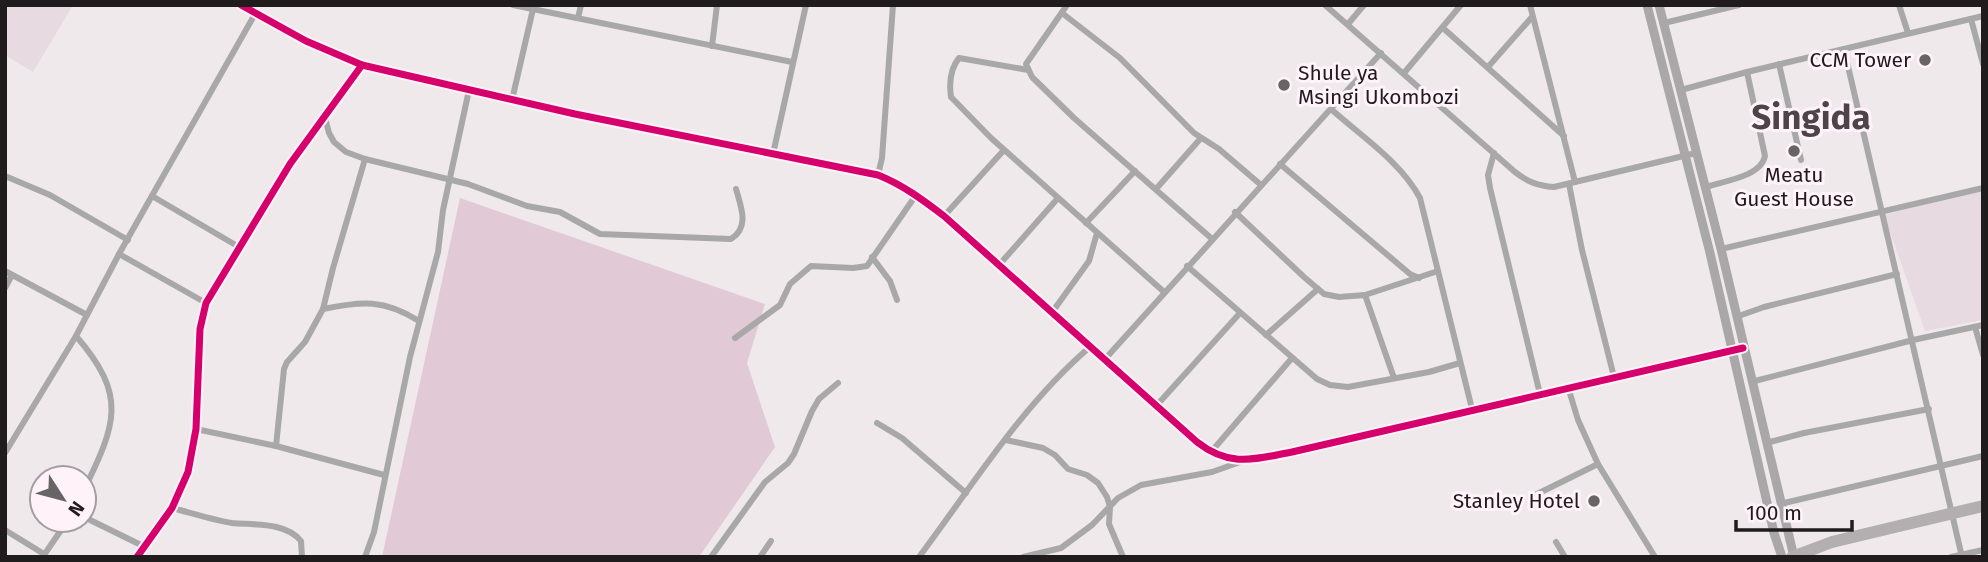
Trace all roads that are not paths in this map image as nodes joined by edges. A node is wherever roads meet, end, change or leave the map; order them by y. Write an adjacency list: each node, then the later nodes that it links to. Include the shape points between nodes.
1 (241, 5): 18 (street)
2 (513, 5): 16 (street)
3 (581, 5): 21 (street)
4 (717, 5): 27 (street)
5 (806, 5): 30 (street)
6 (893, 5): 53 (street)
7 (1067, 5): 17 (street)
8 (1325, 5): 24 (street)
9 (1364, 5): 24 (street)
10 (1461, 5): 25 (street)
11 (1530, 5): 20 (street)
12 (1647, 5): 48 (main road)
13 (1659, 5): 23 (main road)
14 (1739, 5): 23 (street)
15 (1899, 5): 26 (street)
16 (533, 9): 21 (street); 40 (street)
17 (1062, 13): 35 (street, via 1028,60); 44 (street, via 1120,58)
18 (255, 14): 33 (street); 63 (street)
19 (1983, 16): 22 (street)
20 (1532, 17): 34 (street); 43 (street)
21 (578, 18): 27 (street)
22 (1971, 19): 26 (street); 32 (street)
23 (1664, 23): 39 (main road)
24 (1348, 24): 29 (street)
25 (1443, 29): 34 (street); 37 (street)
26 (1908, 33): 28 (street)
27 (712, 46): 30 (street)
28 (1844, 49): 31 (street); 66 (street)
29 (1381, 53): 37 (street); 41 (street)
30 (792, 62): 47 (street)
31 (1779, 64): 36 (street); 50 (street)
32 (1983, 64)
33 (362, 65): 38 (street); 42 (street)
34 (1488, 67): 43 (street)
35 (1028, 70): 45 (street, via 964,57 953,67 951,97); 52 (street, via 1056,102)
36 (1747, 72): 39 (street); 58 (street, via 1764,162 1757,170)
37 (1404, 74): 46 (street)
38 (470, 90): 40 (street); 55 (street)
39 (1681, 90): 48 (main road)
40 (512, 100): 47 (street)
41 (1331, 109): 51 (street); 79 (street, via 1413,186)
42 (324, 114): 49 (street, via 334,142); 72 (street)
43 (1564, 135): 56 (street)
44 (1201, 138): 57 (street); 61 (street)
45 (1004, 150): 64 (street); 67 (street)
46 (1494, 153): 56 (street, via 1526,181 1539,186); 113 (street, via 1490,188)
47 (773, 154): 53 (street)
48 (1691, 154): 56 (street); 58 (main road); 103 (main road)
49 (365, 159): 55 (street); 89 (street)
50 (1801, 160)
51 (1280, 164): 57 (street); 82 (street)
52 (1135, 171): 61 (street); 68 (street)
53 (878, 175): 62 (street)
54 (5, 176): 71 (street, via 50,195)
55 (450, 180): 60 (street, via 527,206 561,212 600,234 645,237 731,239 742,228); 94 (street, via 438,252)
56 (1572, 183): 108 (street, via 1581,250)
57 (1261, 185): 65 (street)
58 (1706, 187): 73 (main road)
59 (1983, 188): 66 (street)
60 (736, 189)
61 (1156, 189): 70 (street)
62 (916, 195): 67 (street); 75 (street)
63 (152, 196): 71 (street); 72 (street)
64 (1058, 198): 68 (street); 76 (street)
65 (1235, 212): 70 (street); 84 (street)
66 (1882, 212): 73 (street); 80 (street)
67 (944, 216): 76 (street)
68 (1086, 223): 69 (street)
69 (1097, 233): 85 (street); 90 (street, via 1089,261)
70 (1212, 238): 77 (street)
71 (128, 240): 74 (street)
72 (239, 247): 88 (street)
73 (1721, 249): 93 (main road)
74 (119, 254): 88 (street); 92 (street)
75 (872, 257): 87 (street); 99 (street, via 864,268 811,267 790,284 780,305)
76 (999, 265): 90 (street)
77 (1186, 266): 85 (street); 91 (street)
78 (5, 271): 81 (street)
79 (1438, 271): 82 (street); 107 (street)
80 (1897, 274): 93 (street); 100 (street)
81 (12, 275): 83 (street); 92 (street)
82 (1419, 278): 86 (street)
83 (5, 288)
84 (1318, 289): 86 (street, via 1339,297); 97 (street)
85 (1163, 291): 105 (street)
86 (1365, 295): 109 (street)
87 (897, 300)
88 (206, 303): 118 (street, via 200,329)
89 (323, 309): 94 (street, via 381,304); 121 (street, via 305,342 286,362)
90 (1053, 311): 101 (street)
91 (1240, 313): 97 (street); 114 (street)
92 (87, 315): 98 (street)
93 (1736, 317): 102 (main road)
94 (419, 321): 129 (street)
95 (1983, 325): 96 (street)
96 (1975, 327): 100 (street); 104 (street)
97 (1266, 335): 106 (street)
98 (76, 336): 123 (street); 126 (street, via 104,374 113,407)
99 (735, 338)
100 (1913, 340): 110 (street); 116 (street)
101 (1091, 346): 105 (street); 119 (street, via 1056,378)
102 (1743, 348): 103 (street); 110 (main road)
103 (1732, 351): 108 (street); 156 (main road)
104 (1983, 355)
105 (1106, 358): 114 (street)
106 (1292, 358): 109 (street, via 1330,385 1348,387); 122 (street)
107 (1461, 363): 109 (street); 115 (street)
108 (1614, 377): 112 (street)
109 (1394, 378)
110 (1751, 382): 120 (main road)
111 (838, 383): 149 (street, via 811,411 788,463 765,482)
112 (1568, 387): 113 (street); 127 (street)
113 (1540, 394): 115 (street)
114 (1157, 405): 122 (street)
115 (1472, 409): 125 (street)
116 (1929, 409): 120 (street); 128 (street)
117 (877, 423): 130 (street, via 902,438)
118 (196, 429): 121 (street); 135 (street, via 188,472)
119 (1006, 440): 130 (street); 134 (street, via 1042,448 1068,469 1087,475 1102,488)
120 (1766, 443): 132 (main road)
121 (276, 446): 129 (street)
122 (1211, 452): 125 (street)
123 (5, 453)
124 (1983, 456): 128 (street)
125 (1243, 461): 134 (street, via 1212,472 1141,485)
126 (97, 464)
127 (1598, 464): 131 (street); 155 (street)
128 (1943, 464): 132 (street); 136 (street)
129 (384, 475): 148 (street)
130 (966, 493): 151 (street)
131 (1531, 497)
132 (1780, 504): 157 (main road)
133 (1983, 506): 136 (highway)
134 (1110, 507): 152 (street, via 1061,548); 153 (street, via 1109,524)
135 (172, 508): 142 (street); 147 (street, via 290,532 301,541)
136 (1953, 513): 145 (street); 157 (highway, via 1832,542)
137 (98, 524): 142 (street)
138 (5, 530): 144 (street)
139 (58, 534): 144 (street)
140 (771, 541): 150 (street)
141 (1556, 542): 154 (street)
142 (143, 546): 146 (street)
143 (1983, 550): 145 (street)
144 (43, 555)
145 (1962, 555): 158 (street)
146 (137, 557)
147 (302, 557)
148 (365, 557)
149 (711, 557)
150 (760, 557)
151 (919, 557)
152 (1023, 557)
153 (1124, 557)
154 (1565, 557)
155 (1655, 557)
156 (1782, 557)
157 (1793, 557)
158 (1951, 557)

